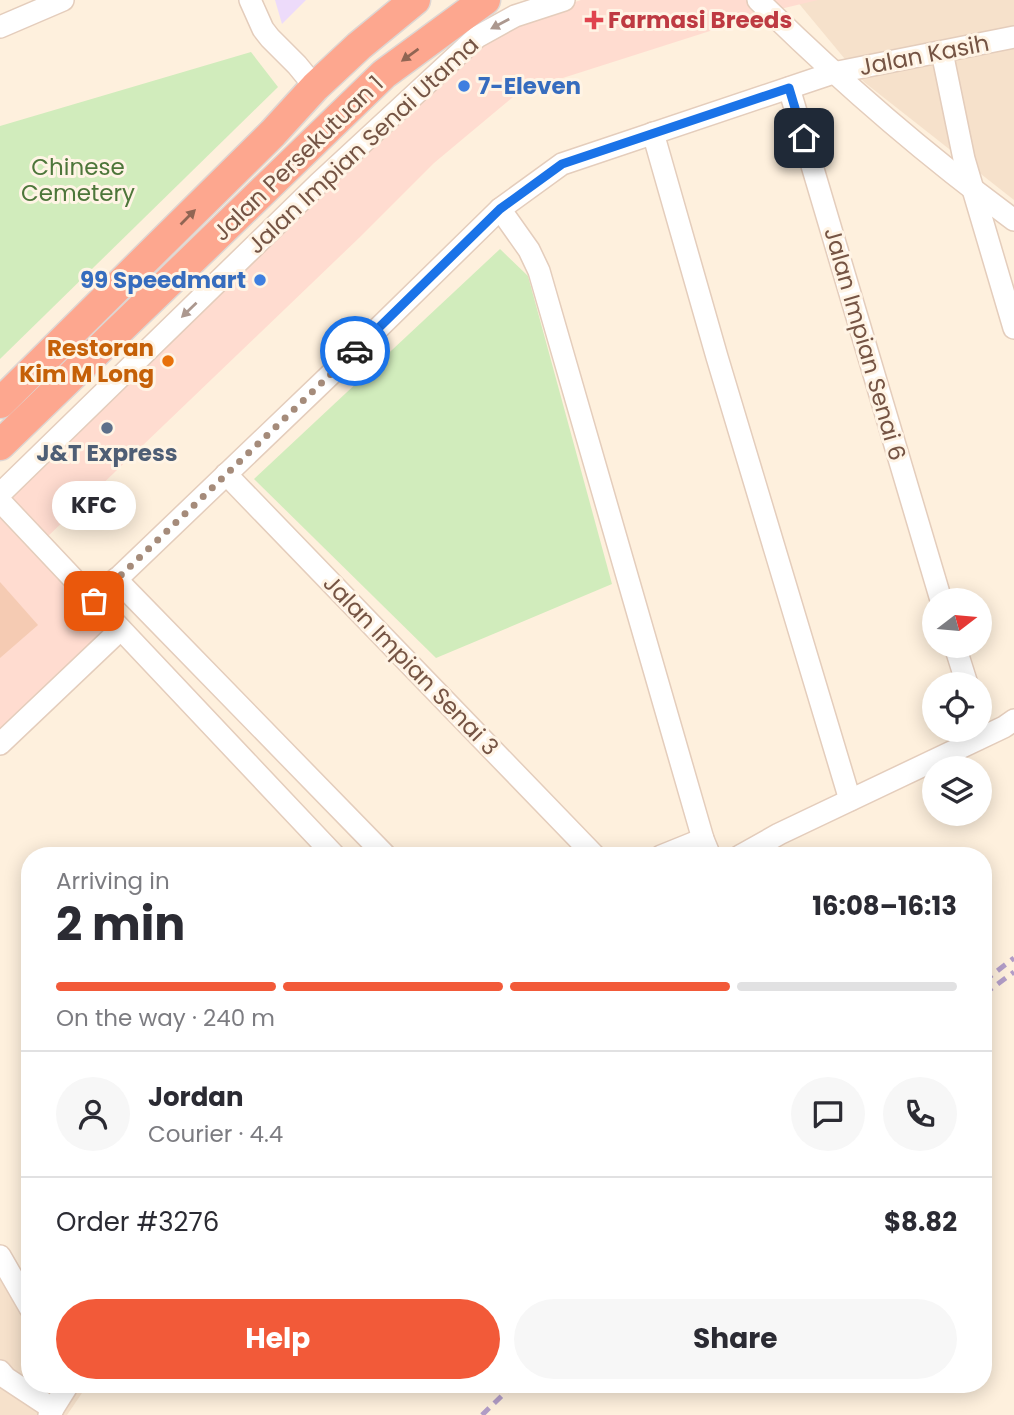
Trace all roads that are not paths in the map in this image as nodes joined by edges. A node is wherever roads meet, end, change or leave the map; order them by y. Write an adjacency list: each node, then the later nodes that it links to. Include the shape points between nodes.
1 (63, 0): 7 (street)
2 (250, 0): 11 (street, via 263,29)
3 (415, 0): 11 (highway, Jalan Persekutuan 1)
4 (485, 0): 19 (highway, Jalan Persekutuan 1, one-way to 19, via 384,74)
5 (564, 0): 22 (street, Jalan Impian Senai Utama, one-way to 22, via 515,16 477,37 318,184)
6 (758, 0): 10 (street)
7 (0, 27)
8 (1014, 37): 9 (street, Jalan Kasih)
9 (942, 52): 10 (street, Jalan Kasih); 14 (street)
10 (833, 73): 12 (street, Jalan Kasih); 14 (street)
11 (315, 87): 18 (highway, Jalan Persekutuan 1, one-way to 11)
12 (789, 88): 13 (street, Jalan Kasih); 25 (street, Jalan Impian Senai 6)
13 (653, 133): 15 (street, Jalan Kasih, via 562,164); 32 (street)
14 (974, 191): 16 (street); 17 (street)
15 (500, 209): 21 (street, Jalan Kasih); 36 (street, via 539,271)
16 (1014, 220)
17 (1014, 328)
18 (0, 403)
19 (7, 438): 20 (highway, Jalan Persekutuan 1)
20 (0, 459)
21 (226, 474): 24 (street, Jalan Kasih); 35 (street, Jalan Impian Senai 3)
22 (0, 494)
23 (0, 502): 26 (street)
24 (116, 579): 26 (street, Jalan Kasih); 34 (street)
25 (937, 588)
26 (94, 601): 27 (street)
27 (120, 629): 31 (street); 33 (street)
28 (1014, 720): 29 (street)
29 (992, 728)
30 (961, 742): 32 (street)
31 (0, 744)
32 (850, 800): 37 (street)
33 (326, 847)
34 (377, 847)
35 (586, 847)
36 (707, 847)
37 (756, 847)
38 (0, 1255): 39 (street)
39 (21, 1292)
40 (0, 1371): 41 (street)
41 (21, 1389)
42 (26, 1393): 44 (street)
43 (63, 1393): 44 (street)
44 (51, 1412)

